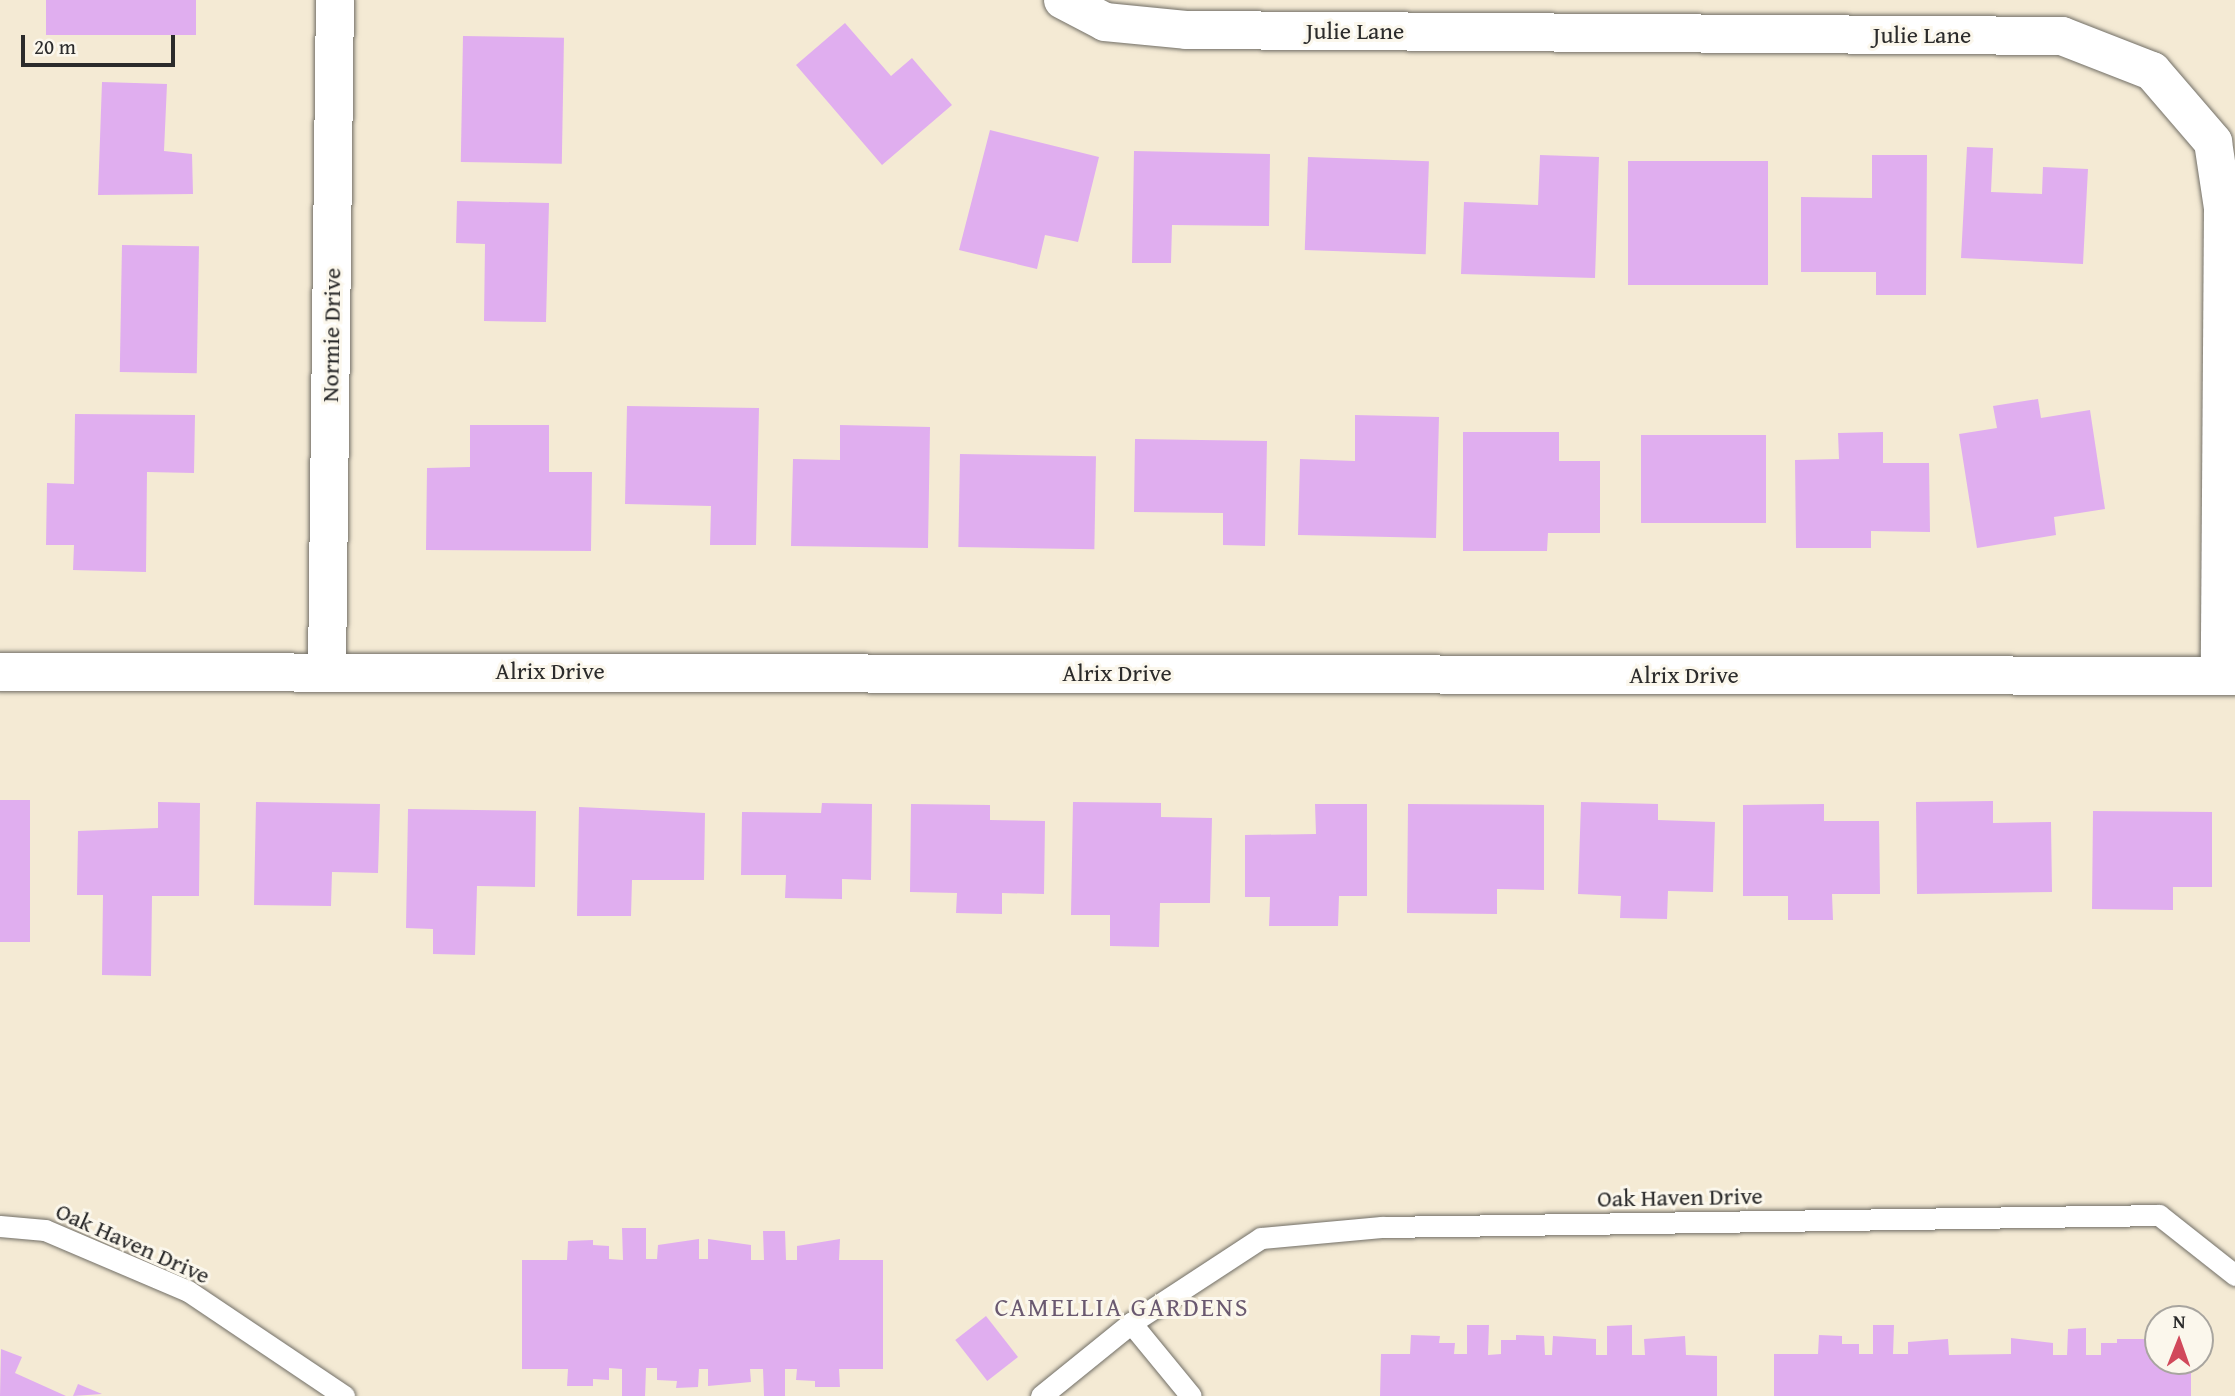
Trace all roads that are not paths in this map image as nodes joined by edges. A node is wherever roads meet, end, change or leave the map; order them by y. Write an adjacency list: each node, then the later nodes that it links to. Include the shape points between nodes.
1 (335, 0): 3 (street, Normie Drive)
2 (1063, 0): 5 (street, Julie Lane, via 1105,22 1185,30 2062,36 2152,71 2213,142 2223,208)
3 (327, 670): 4 (street, Alrix Drive); 5 (street, Alrix Drive)
4 (0, 672)
5 (2227, 676)
6 (0, 1226): 9 (lane, Oak Haven Drive, via 45,1230 188,1291)
7 (2235, 1275): 8 (lane, Oak Haven Drive, via 2159,1215 1382,1227 1261,1238)
8 (1131, 1323): 10 (lane, Oak Haven Drive); 11 (lane)
9 (344, 1396)
10 (1041, 1396)
11 (1191, 1396)

